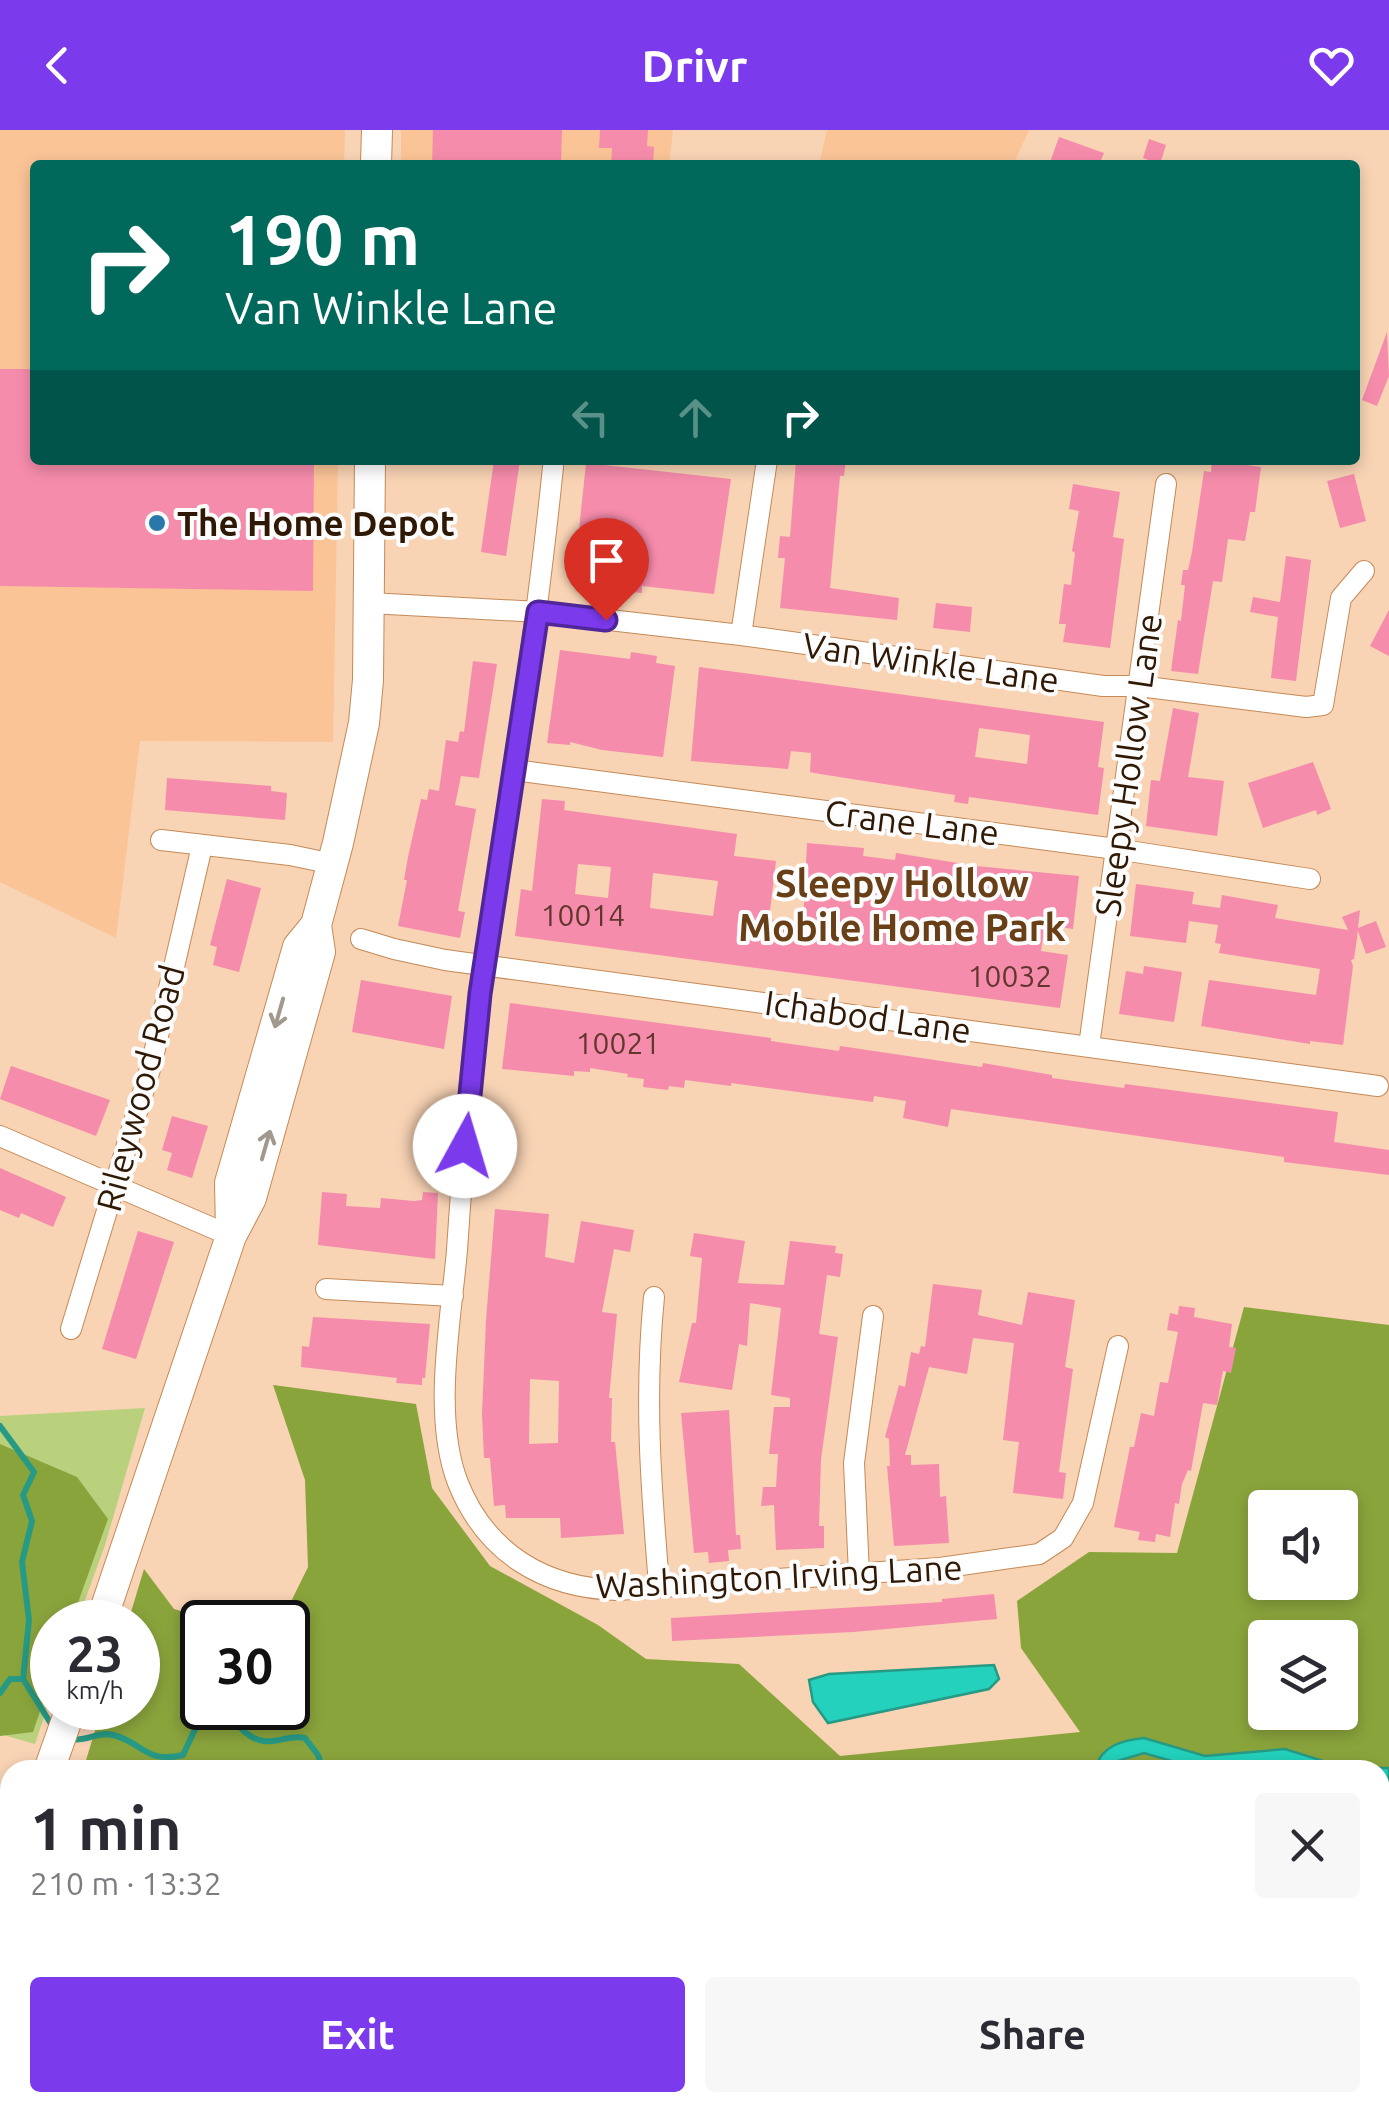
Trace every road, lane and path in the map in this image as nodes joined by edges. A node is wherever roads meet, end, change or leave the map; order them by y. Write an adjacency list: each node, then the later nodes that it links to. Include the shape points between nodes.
1 (377, 130): 2 (street)
2 (376, 160)
3 (370, 465): 8 (street)
4 (765, 465): 10 (street)
5 (553, 467): 9 (street, Washington Irving Lane)
6 (1166, 484): 11 (street, Sleepy Hollow Lane)
7 (1364, 571): 11 (street, Van Winkle Lane, via 1341,598 1323,704)
8 (369, 603): 9 (street, Van Winkle Lane); 16 (street, via 364,723)
9 (538, 612): 10 (street, Van Winkle Lane); 12 (street, Washington Irving Lane)
10 (741, 636): 11 (street, Van Winkle Lane)
11 (1139, 686): 15 (street, Sleepy Hollow Lane)
12 (514, 770): 15 (street, Crane Lane); 19 (street, Washington Irving Lane)
13 (161, 840): 14 (street)
14 (202, 846): 16 (street); 23 (street, Rileywood Road)
15 (1116, 849): 17 (street, Crane Lane); 20 (street, Sleepy Hollow Lane)
16 (333, 864): 24 (street, via 316,925 320,952 251,1198)
17 (1310, 878)
18 (361, 938): 19 (street, Ichabod Lane)
19 (486, 966): 20 (street, Ichabod Lane); 26 (street, Washington Irving Lane)
20 (1089, 1046): 21 (street, Ichabod Lane)
21 (1378, 1086)
22 (0, 1136): 23 (street)
23 (117, 1186): 24 (street); 29 (street, Rileywood Road)
24 (232, 1236): 33 (street)
25 (326, 1289): 26 (street)
26 (453, 1296): 32 (street, Washington Irving Lane, via 446,1426 458,1482 483,1528 504,1552 582,1589)
27 (654, 1297): 32 (street, via 646,1418)
28 (873, 1316): 31 (street, via 854,1462)
29 (71, 1329)
30 (1118, 1346): 31 (street, Washington Irving Lane, via 1083,1503 1053,1547 988,1564)
31 (859, 1574): 32 (street, Washington Irving Lane)
32 (659, 1585)
33 (108, 1600)
34 (63, 1730): 35 (street)
35 (53, 1760)

